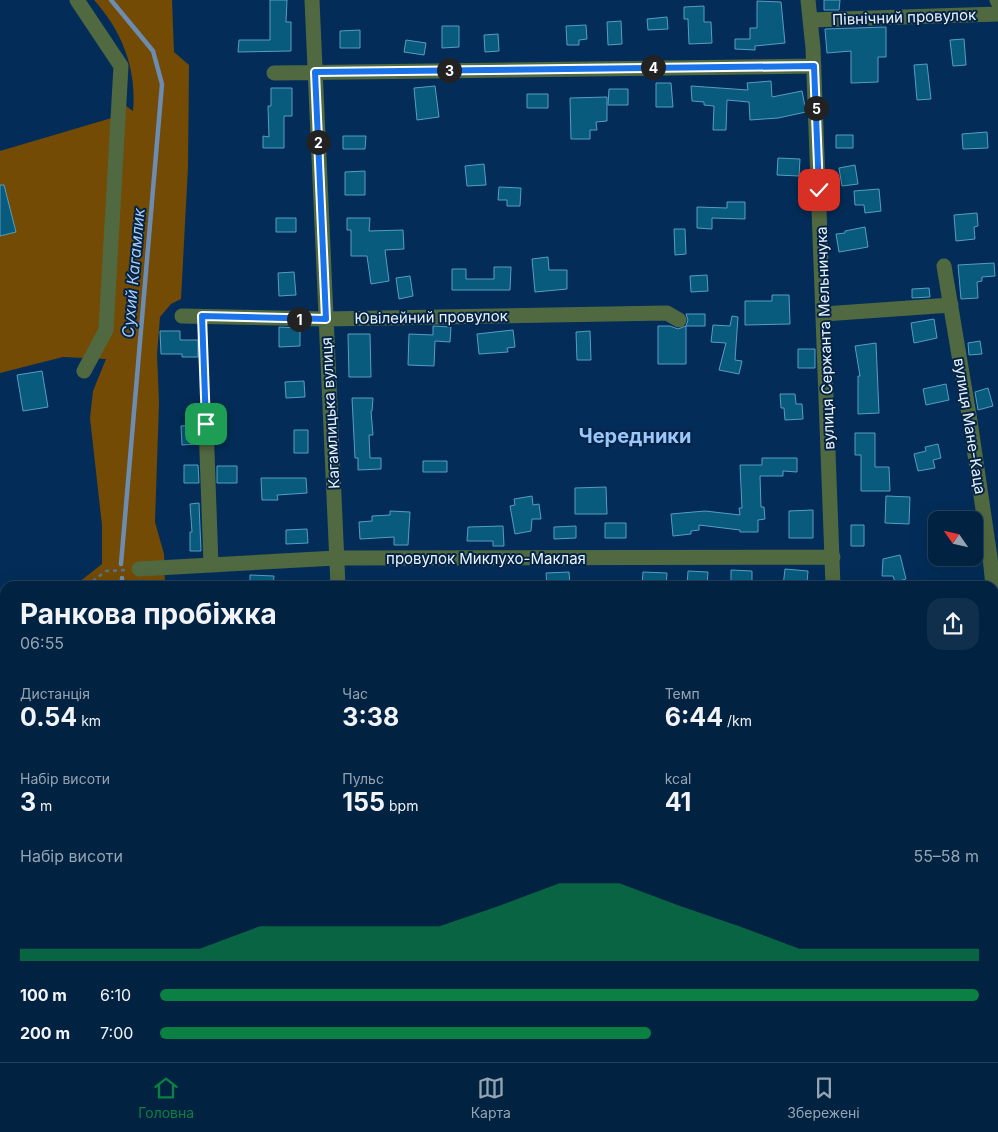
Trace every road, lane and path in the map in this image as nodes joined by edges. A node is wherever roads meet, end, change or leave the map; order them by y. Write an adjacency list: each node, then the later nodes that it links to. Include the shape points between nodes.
1 (77, 0): 16 (street, via 120,66 106,330)
2 (312, 0): 7 (street, Кагамлицька вулиця)
3 (808, 0): 5 (street, вулиця Сержанта Мельничука)
4 (998, 14): 5 (street, Північний провулок)
5 (810, 20): 6 (street, вулиця Сержанта Мельничука)
6 (814, 66): 7 (street); 11 (street, вулиця Сержанта Мельничука)
7 (315, 72): 8 (street); 14 (street, Кагамлицька вулиця)
8 (274, 73)
9 (944, 266): 10 (street, вулиця Мане-Каца)
10 (951, 305): 11 (street); 25 (street, вулиця Мане-Каца)
11 (824, 314): 18 (street, вулиця Сержанта Мельничука)
12 (182, 316): 13 (street, Ювілейний провулок)
13 (202, 316): 14 (street, Ювілейний провулок); 17 (path)
14 (326, 319): 15 (street, Ювілейний провулок, via 667,313); 19 (street, Кагамлицька вулиця)
15 (679, 320)
16 (84, 371)
17 (206, 424): 20 (street)
18 (833, 556): 19 (street, провулок Миклухо-Маклая); 24 (street, вулиця Сержанта Мельничука)
19 (336, 558): 20 (street, провулок Миклухо-Маклая); 23 (street, Кагамлицька вулиця)
20 (211, 565): 21 (street, провулок Миклухо-Маклая)
21 (140, 569): 22 (path, via 106,571)
22 (93, 581)
23 (338, 581)
24 (834, 581)
25 (992, 581)

